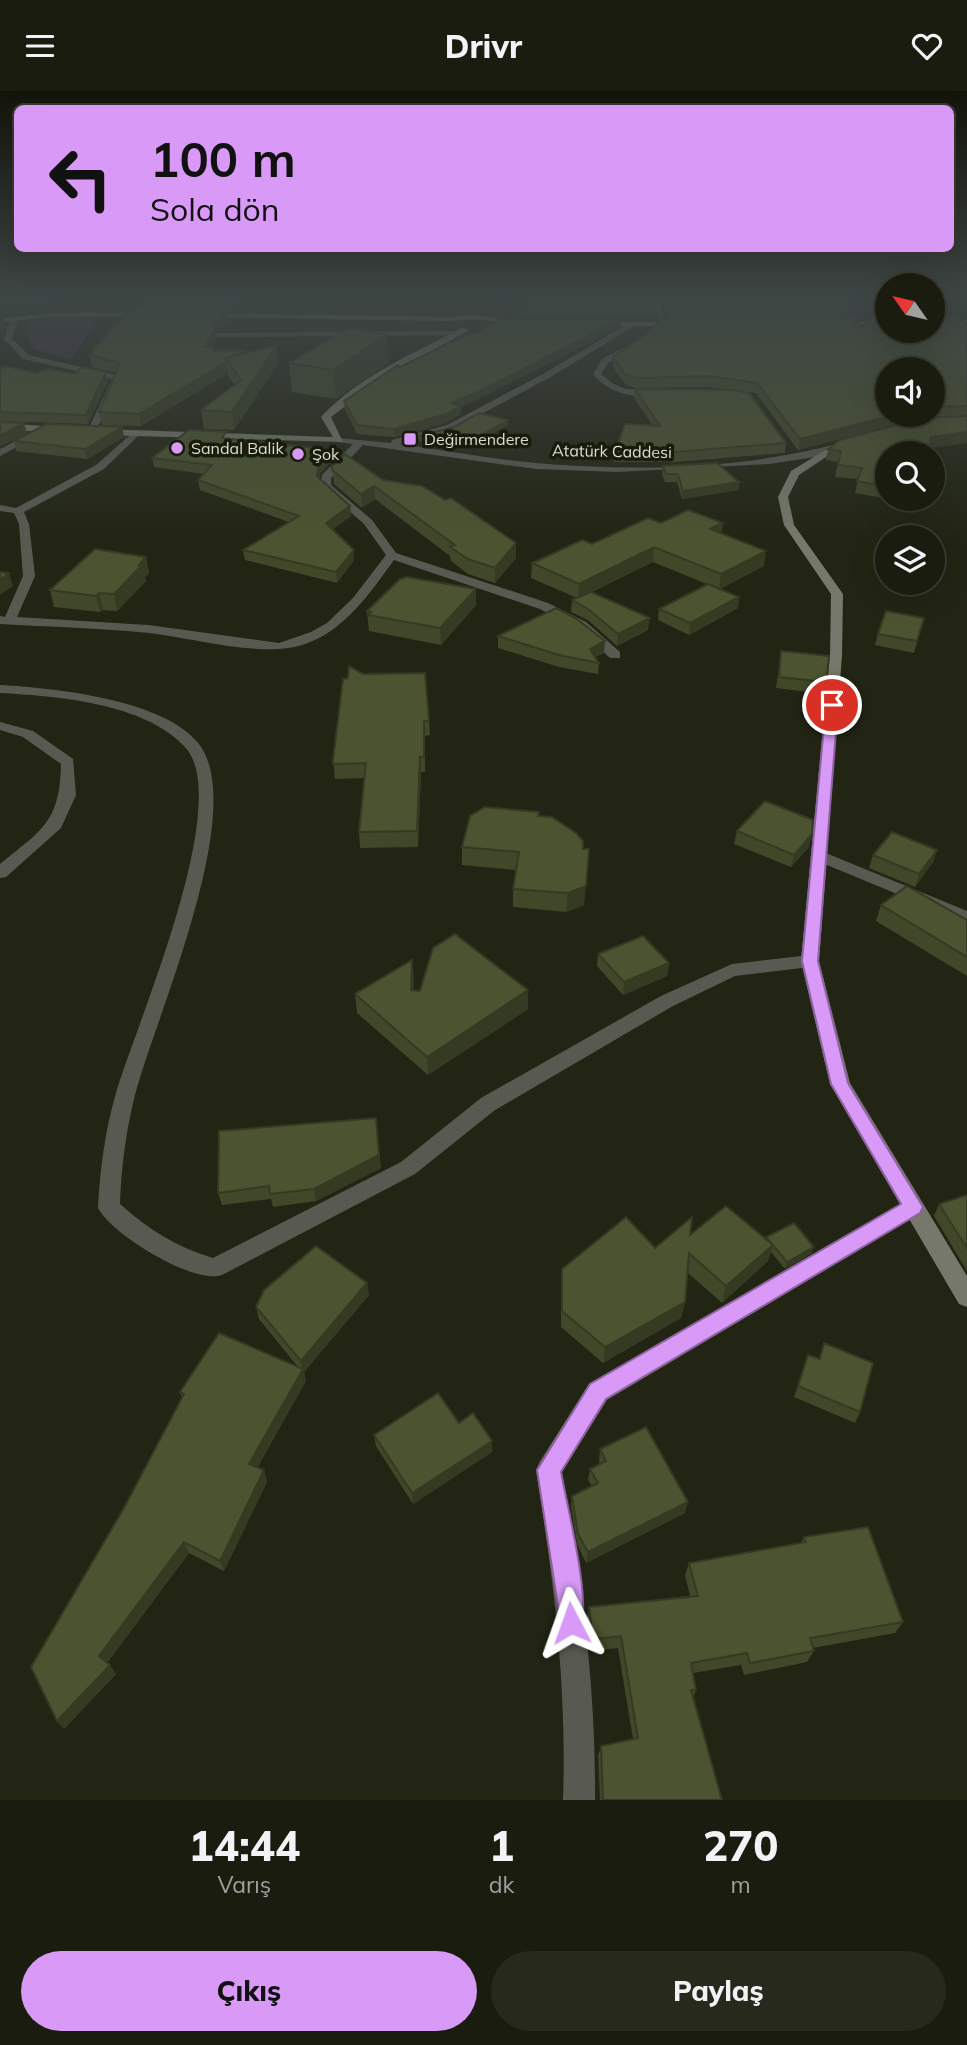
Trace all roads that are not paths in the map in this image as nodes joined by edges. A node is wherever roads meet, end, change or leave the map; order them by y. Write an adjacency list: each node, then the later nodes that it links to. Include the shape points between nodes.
1 (117, 379): 10 (street)
2 (375, 379): 12 (main road, via 326,417)
3 (541, 379): 15 (street, via 450,427)
4 (601, 379): 5 (street, via 619,391)
5 (674, 393)
6 (0, 426): 7 (main road)
7 (44, 430): 8 (main road); 18 (street)
8 (68, 431)
9 (80, 431): 10 (main road, Atatürk Caddesi)
10 (92, 432): 11 (main road, Atatürk Caddesi)
11 (136, 433): 12 (main road, Atatürk Caddesi); 21 (street, via 100,467)
12 (340, 440): 14 (street, Atatürk Caddesi)
13 (854, 441): 17 (street, Atatürk Caddesi)
14 (361, 442): 15 (street, Atatürk Caddesi); 22 (street, via 326,477 326,487 368,522)
15 (389, 444): 19 (street, Atatürk Caddesi, via 585,469 679,468)
16 (788, 448): 19 (street)
17 (831, 449): 19 (street, Atatürk Caddesi); 27 (main road, via 795,473 783,497 789,525 837,594)
18 (0, 453)
19 (795, 457)
20 (0, 507): 21 (street)
21 (18, 511): 23 (street, via 24,524 29,576)
22 (392, 555): 23 (street, via 343,618 299,644 279,647 148,629); 24 (street, via 544,606 582,625)
23 (5, 620)
24 (615, 655)
25 (0, 689): 30 (street, via 97,701 152,718 195,750 204,767 205,824 187,910 124,1095 109,1174 109,1208 146,1241 178,1258 214,1268 408,1168 488,1104 667,1000 732,970)
26 (0, 726): 28 (street, via 28,734 68,762 68,795 53,828)
27 (821, 856): 29 (street); 30 (main road)
28 (0, 873)
29 (967, 917)
30 (810, 961): 31 (main road, via 840,1084)
31 (913, 1207): 32 (main road); 33 (street, via 598,1392 549,1470 567,1569)
32 (967, 1297)
33 (579, 1800)

